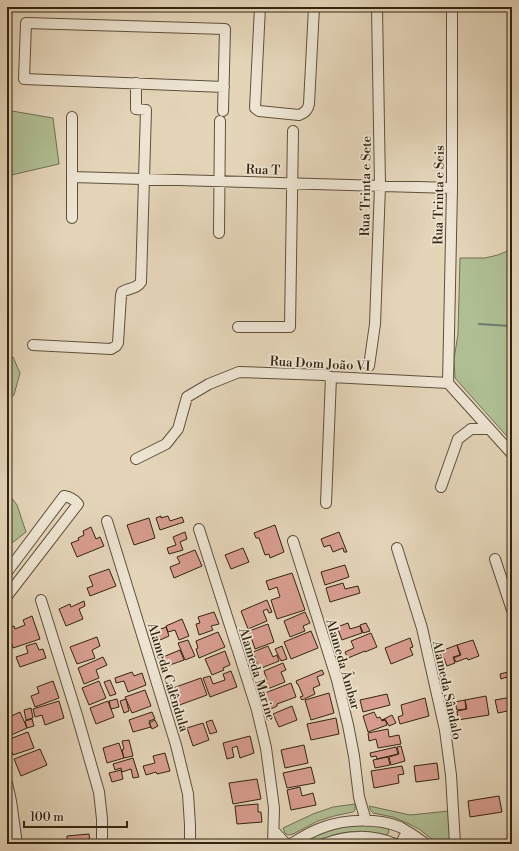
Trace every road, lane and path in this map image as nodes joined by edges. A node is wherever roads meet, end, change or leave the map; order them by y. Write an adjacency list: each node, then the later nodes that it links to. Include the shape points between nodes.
1 (260, 7): 2 (street, via 255,108 259,111 299,114 307,110 309,104)
2 (314, 7)
3 (377, 7): 13 (street, Rua Trinta e Sete)
4 (452, 7): 14 (street, Rua Trinta e Seis)
5 (136, 84): 6 (street); 6 (street, via 24,79 26,23 225,29); 10 (street, via 136,109 146,110)
6 (224, 87): 11 (street)
7 (72, 116): 9 (street)
8 (293, 132): 12 (street)
9 (72, 177): 10 (street, Rua T); 15 (street)
10 (144, 179): 11 (street, Rua T); 18 (street, via 141,282 122,292 116,346 111,349)
11 (220, 181): 12 (street, Rua T); 16 (street)
12 (292, 183): 13 (street, Rua T); 17 (street, via 290,327)
13 (380, 186): 14 (street, Rua T); 19 (street, Rua Trinta e Sete, via 375,324)
14 (452, 188): 21 (street, Rua Trinta e Seis)
15 (72, 218)
16 (219, 233)
17 (238, 327)
18 (32, 346)
19 (369, 366)
20 (328, 376): 21 (street, Rua Dom João VI); 24 (street, Rua Dom João VI, via 239,372 209,384 187,397 178,429 166,444); 26 (street)
21 (448, 384): 22 (street)
22 (490, 429): 23 (street); 25 (street, via 471,429 458,439)
23 (512, 454)
24 (136, 459)
25 (441, 487)
26 (326, 503)
27 (107, 521): 47 (street, Alameda Calêndula, via 178,752 188,794)
28 (199, 529): 41 (street, Alameda Marine, via 259,718 274,808)
29 (293, 541): 37 (street, Alameda Âmbar, via 337,680 351,741)
30 (397, 548): 45 (street, Alameda Sândalo, via 422,628 445,730 451,775)
31 (495, 559): 35 (street)
32 (7, 572): 33 (street, via 64,496 72,498 78,504)
33 (7, 596)
34 (41, 600): 46 (street, via 98,792)
35 (512, 610)
36 (7, 783): 44 (street)
37 (359, 797): 38 (street, Alameda Âmbar); 39 (street, Alameda Âmbar)
38 (366, 821): 39 (street); 40 (street)
39 (351, 822): 50 (street, via 324,826)
40 (394, 825): 42 (street); 43 (street)
41 (274, 831): 48 (street, Alameda Marine); 49 (street)
42 (408, 832): 52 (street); 53 (street)
43 (391, 842): 51 (street, via 355,837 336,839)
44 (16, 843)
45 (454, 843)
46 (102, 844)
47 (190, 844)
48 (273, 844)
49 (286, 844)
50 (291, 844)
51 (324, 844)
52 (401, 844)
53 (426, 844)

